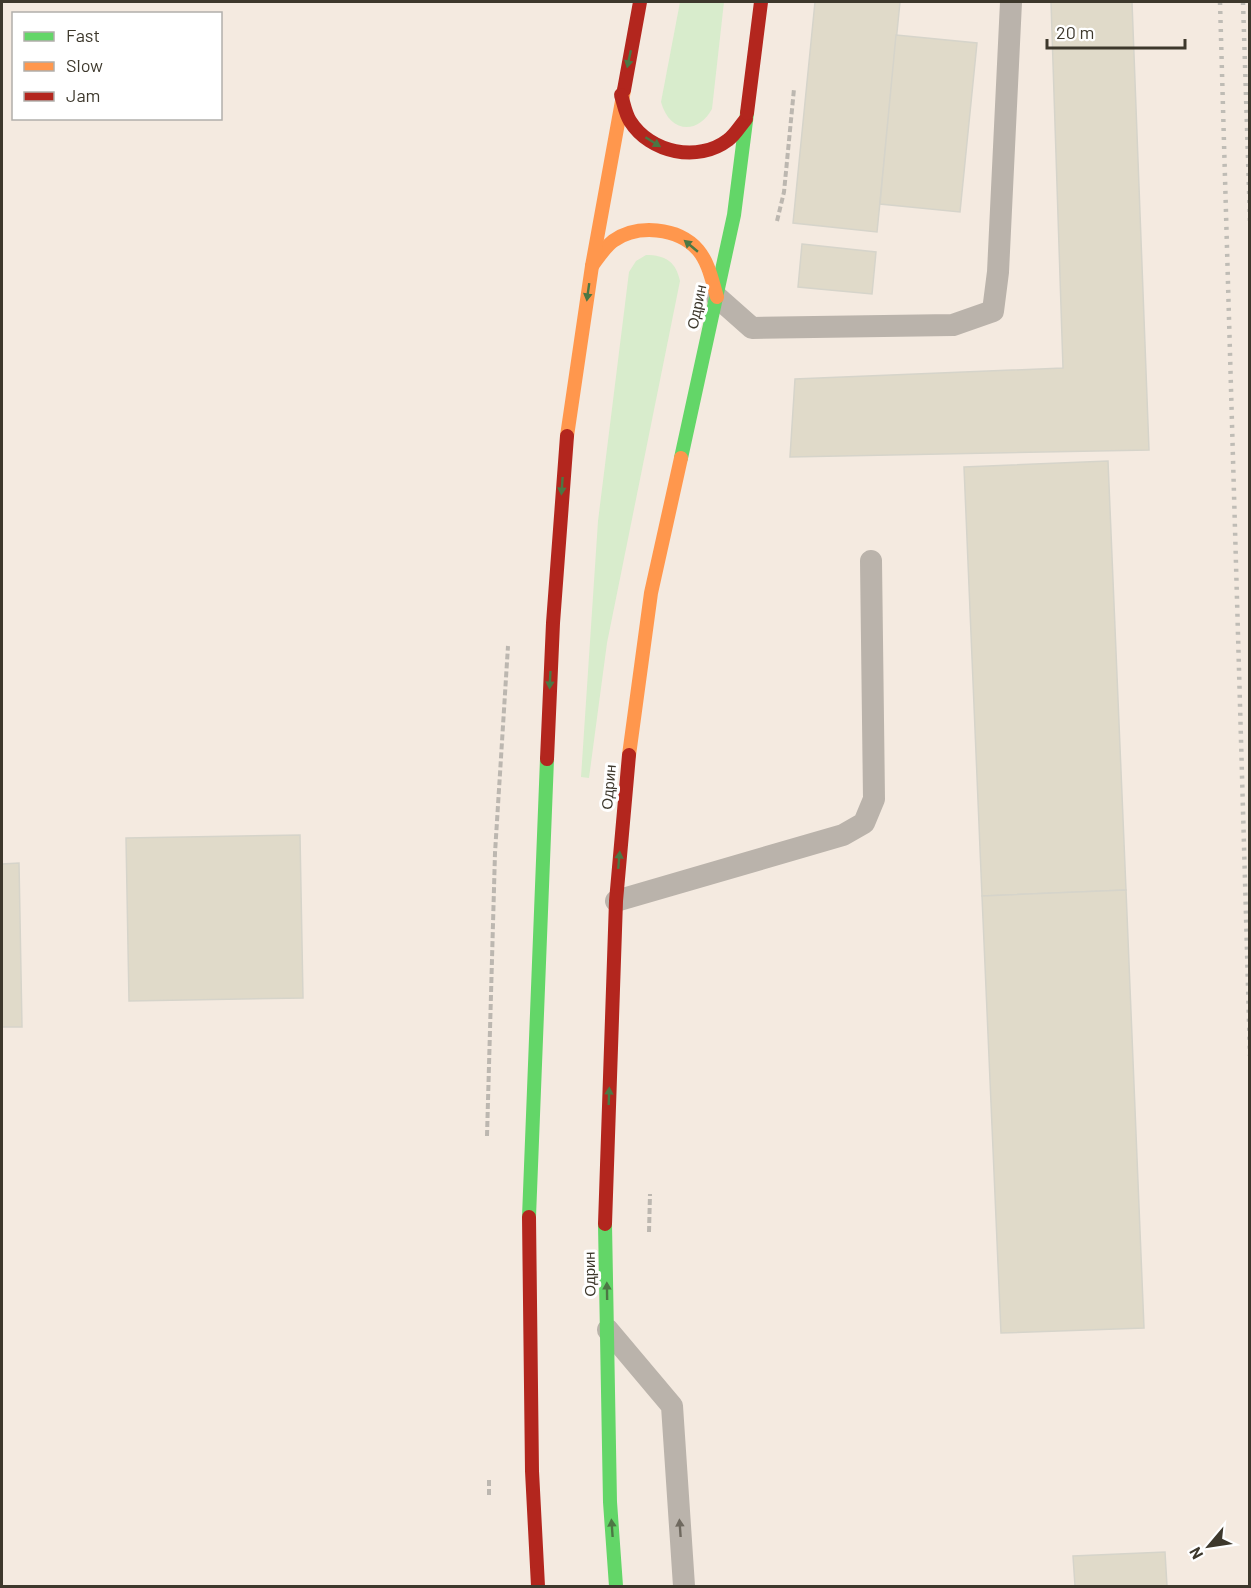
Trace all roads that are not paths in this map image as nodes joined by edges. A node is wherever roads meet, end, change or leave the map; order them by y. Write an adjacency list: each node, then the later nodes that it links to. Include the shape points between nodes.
1 (640, 2): 4 (main road, one-way to 4)
2 (761, 2): 5 (main road, Одрин)
3 (1011, 2): 7 (lane, via 993,311 953,325 752,328)
4 (621, 95): 5 (main road, one-way to 5, via 630,122 649,142 674,153 702,152 728,140); 6 (main road)
5 (746, 119): 7 (main road, Одрин, via 734,215)
6 (592, 266): 7 (main road, one-way to 6, via 705,260 692,244 666,231 634,231 615,239); 11 (main road, one-way to 11, via 565,449 558,542 530,1150 532,1471)
7 (717, 297): 9 (main road, Одрин, one-way to 7, via 629,754 651,593)
8 (871, 561): 9 (lane, via 874,800 864,823 843,835)
9 (616, 901): 10 (main road, Одрин, one-way to 9, via 605,1212)
10 (608, 1330): 12 (main road, Одрин, one-way to 10, via 610,1502); 13 (lane, one-way to 10, via 672,1406)
11 (538, 1587)
12 (616, 1587)
13 (684, 1587)

